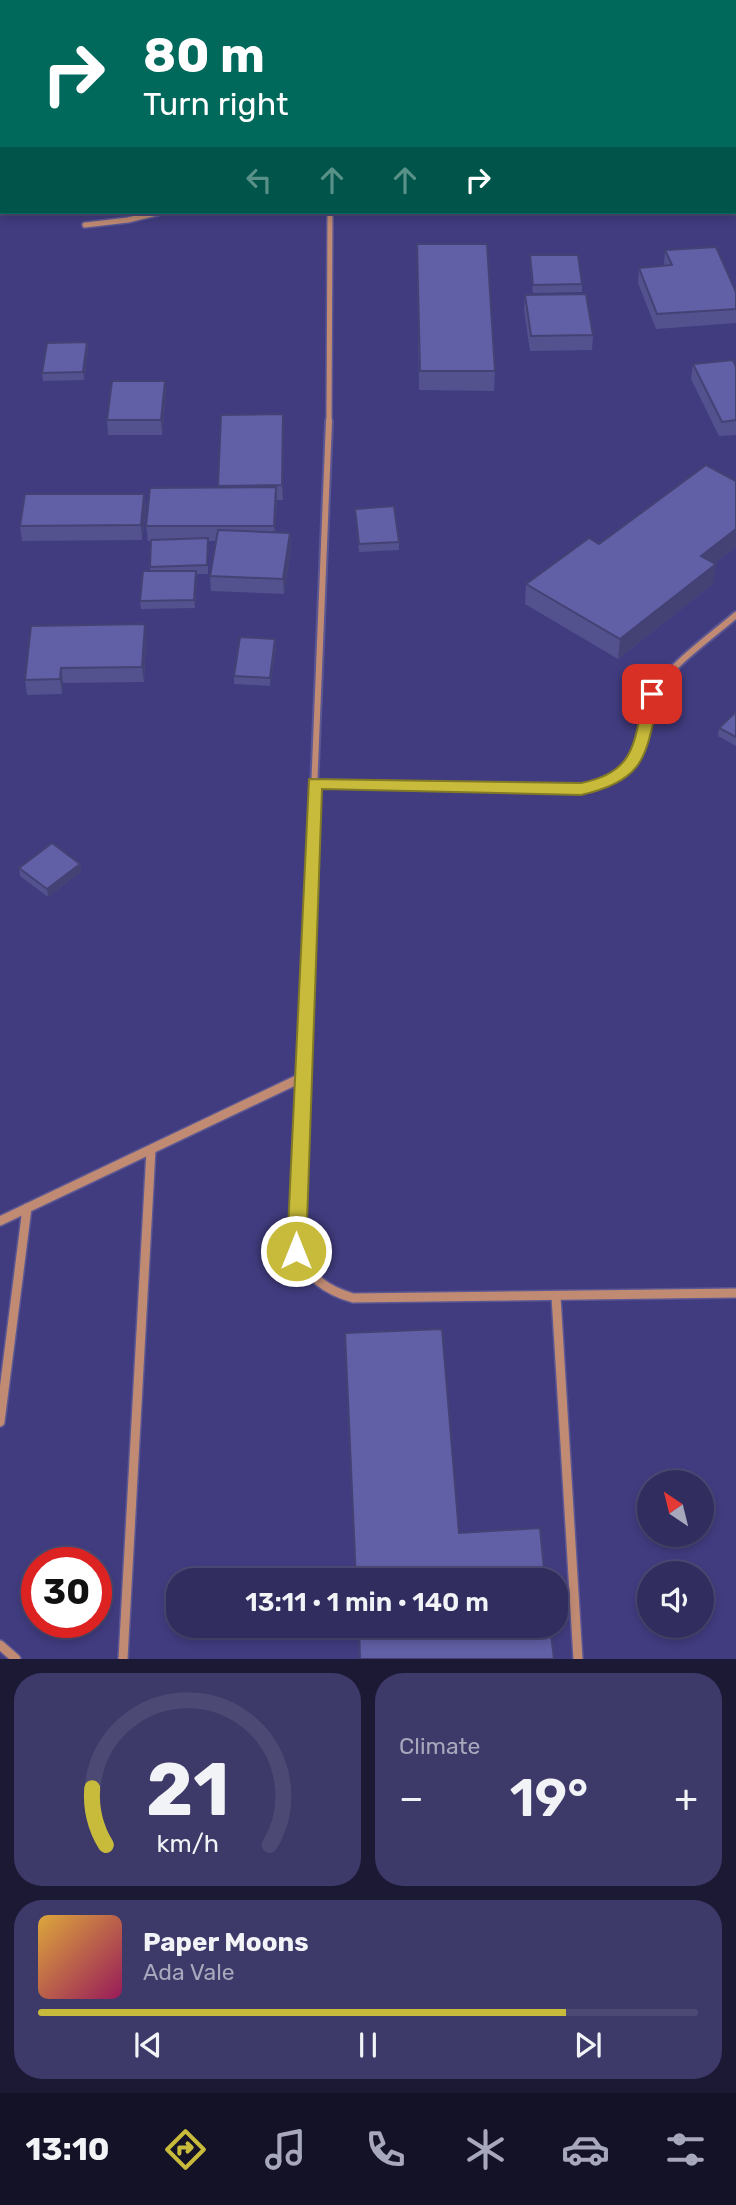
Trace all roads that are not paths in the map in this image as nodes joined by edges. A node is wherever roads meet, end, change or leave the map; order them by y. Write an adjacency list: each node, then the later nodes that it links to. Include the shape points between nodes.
1 (153, 214): 3 (street)
2 (330, 214): 5 (street, via 329,412)
3 (85, 225)
4 (736, 615): 5 (street, via 659,685 648,704 638,753 618,777 601,785 581,789)
5 (314, 783): 6 (street)
6 (303, 1077): 7 (street); 11 (street, via 296,1251 316,1282 353,1298)
7 (151, 1150): 8 (street); 15 (street)
8 (27, 1208): 9 (street); 12 (street)
9 (0, 1221)
10 (736, 1293): 11 (street)
11 (556, 1296): 16 (street)
12 (0, 1422)
13 (0, 1646): 14 (street)
14 (16, 1659)
15 (123, 1659)
16 (578, 1659)

